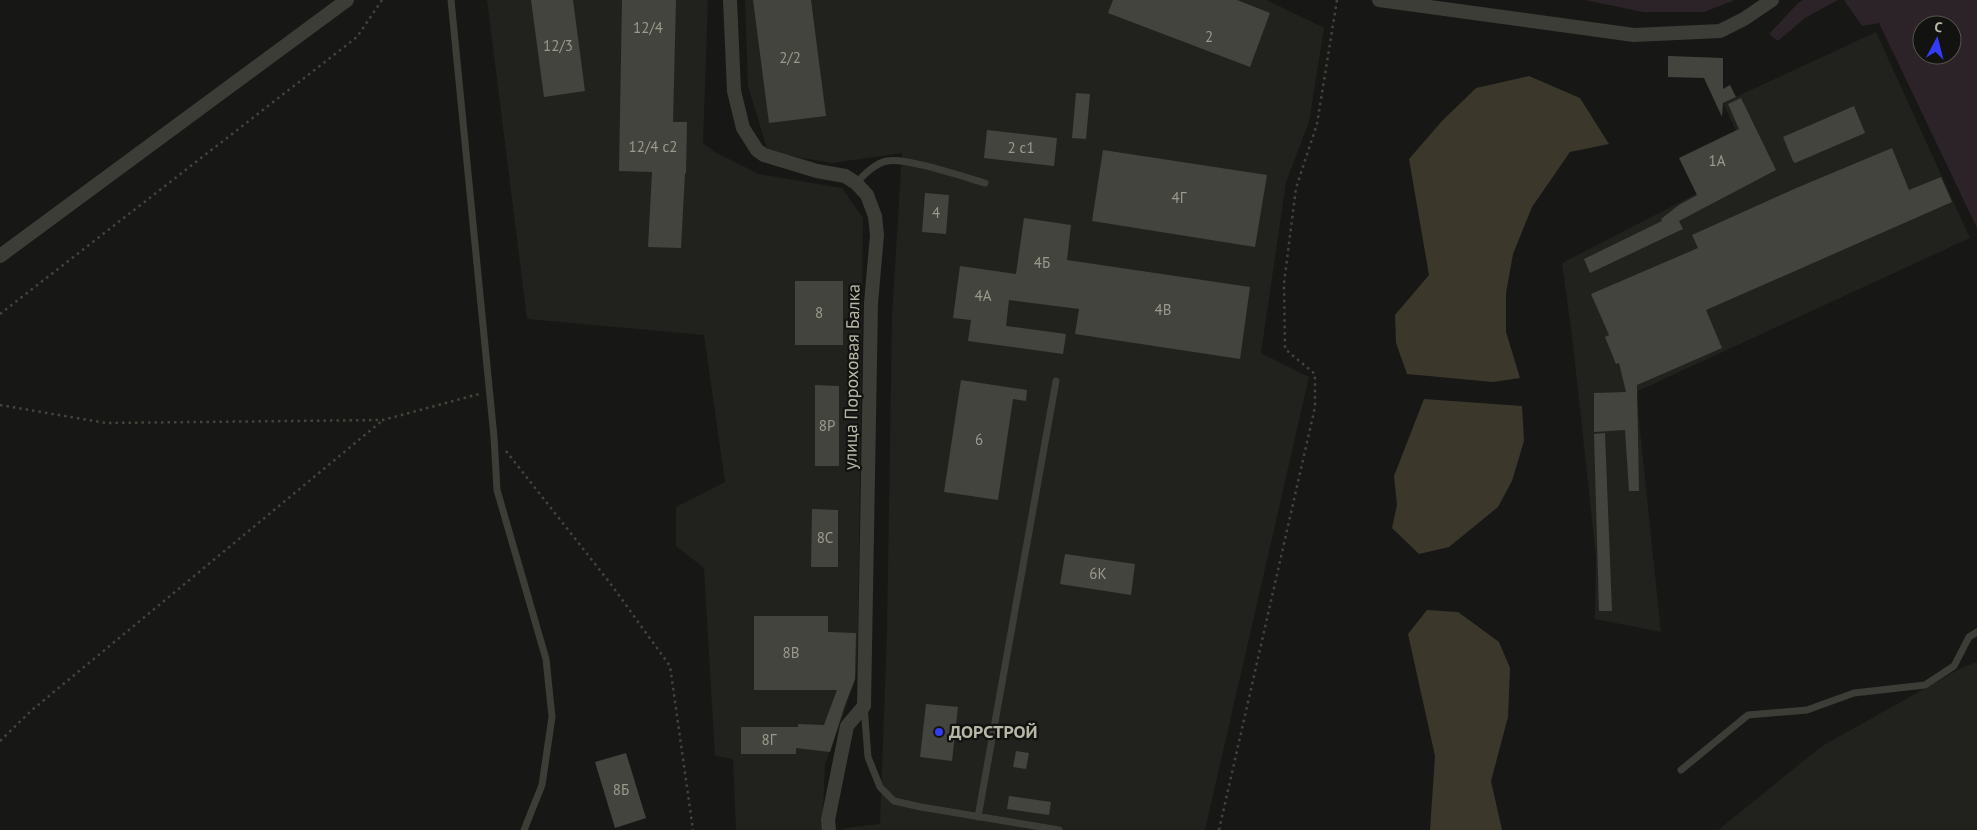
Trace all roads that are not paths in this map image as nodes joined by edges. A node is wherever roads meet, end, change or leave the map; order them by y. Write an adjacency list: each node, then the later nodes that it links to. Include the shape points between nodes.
1 (347, 0): 9 (street)
2 (451, 0): 15 (lane, via 497,490 546,659 552,717 542,785)
3 (730, 0): 7 (street, via 734,91 743,128 757,150 817,171 845,176)
4 (1379, 0): 6 (street)
5 (1772, 0): 6 (street, via 1720,31 1634,35)
6 (1417, 3)
7 (856, 183): 8 (lane, via 873,166 888,161 904,161); 12 (street, улица Пороховая Балка, via 867,195 875,216 877,235 872,303)
8 (985, 183)
9 (0, 256)
10 (1056, 381): 14 (lane)
11 (1977, 632): 13 (lane, via 1969,637 1954,666 1926,684 1854,693 1807,710 1748,715)
12 (864, 706): 14 (lane, via 868,757 880,786 894,801); 16 (street, via 847,726)
13 (1681, 770)
14 (978, 817): 17 (lane)
15 (524, 830)
16 (828, 830)
17 (1059, 830)

